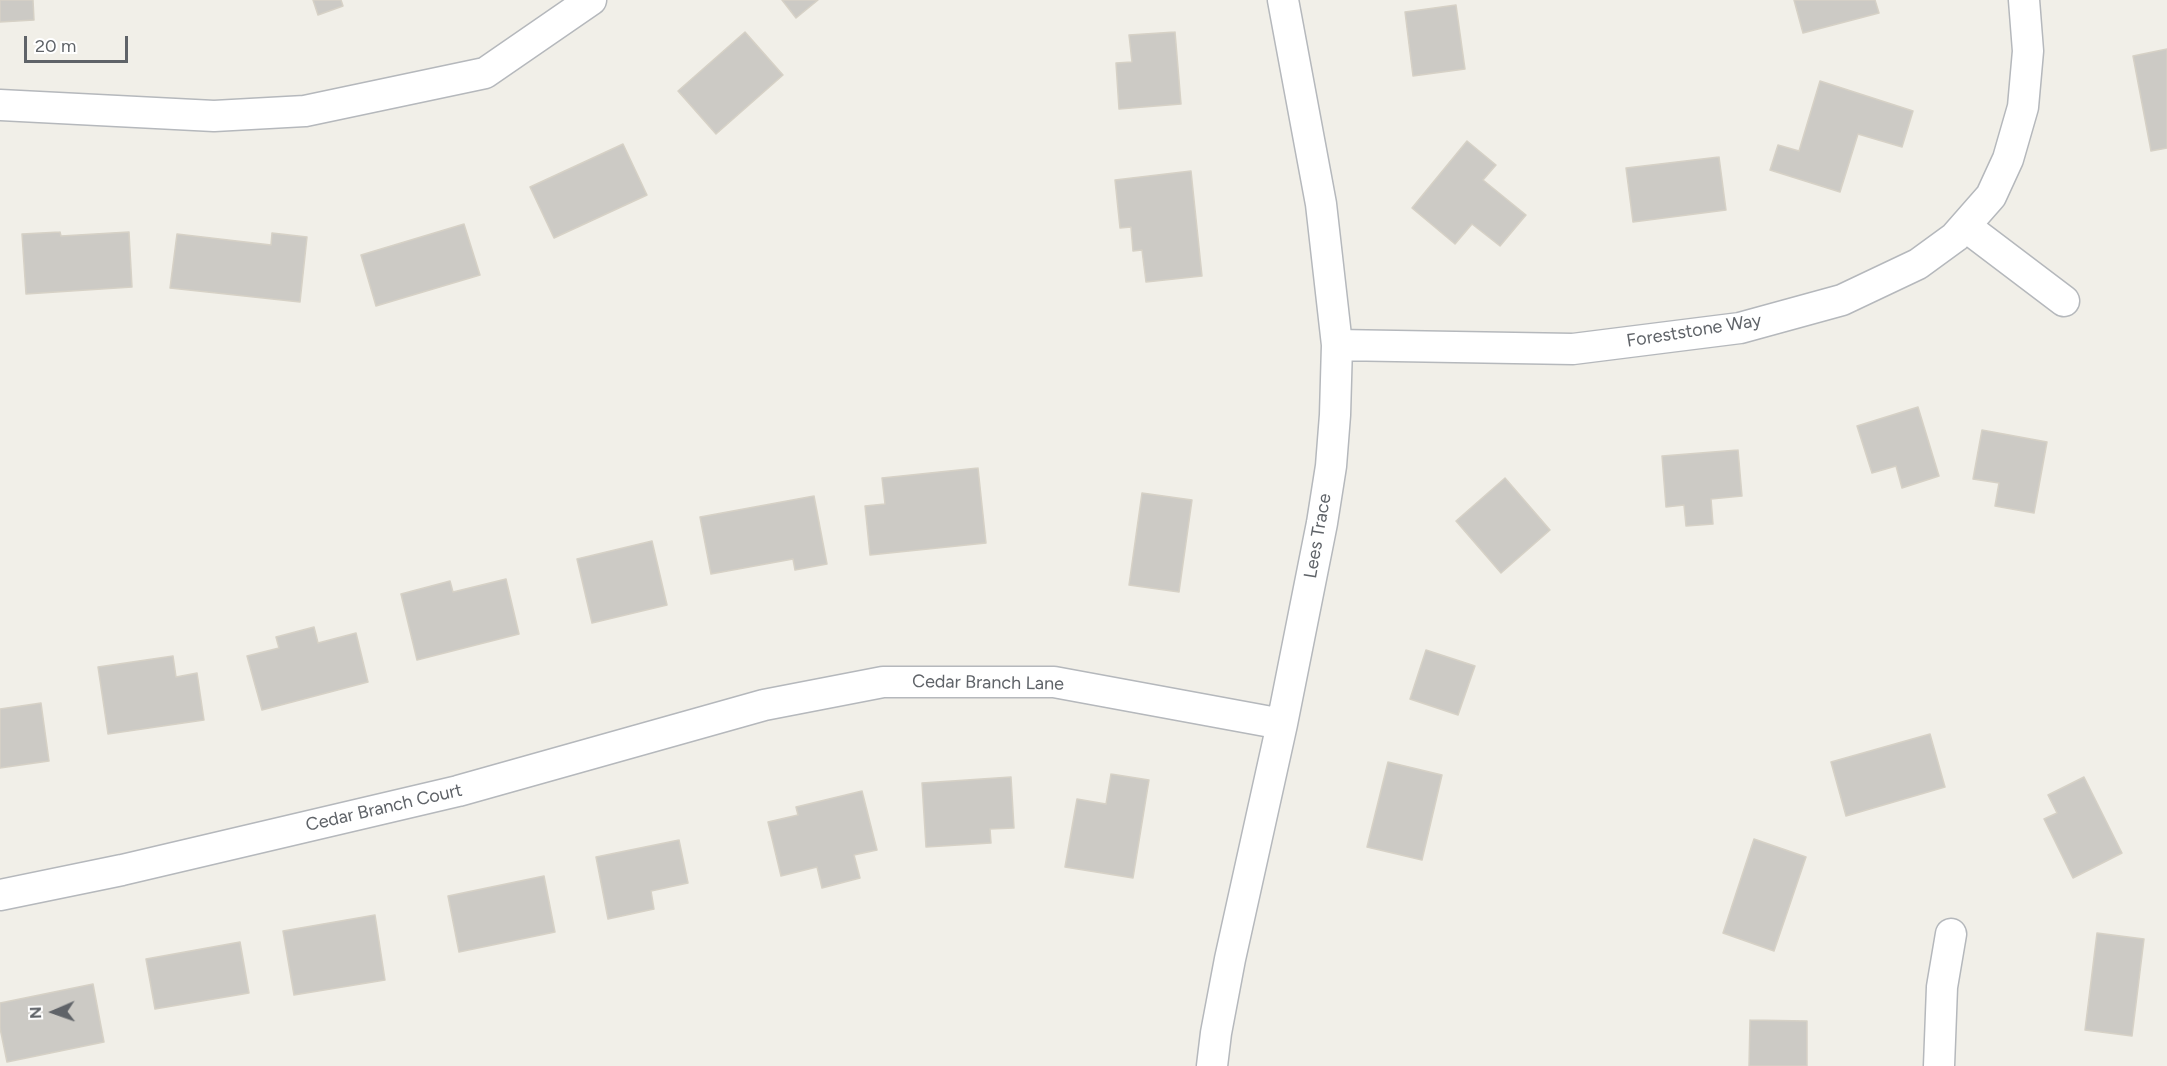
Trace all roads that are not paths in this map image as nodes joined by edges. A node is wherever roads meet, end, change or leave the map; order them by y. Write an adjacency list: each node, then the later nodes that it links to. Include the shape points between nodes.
1 (591, 0): 4 (street, via 485,73 305,111 214,116)
2 (1283, 0): 7 (street, Lees Trace, via 1321,204)
3 (2024, 0): 5 (street, Foreststone Way, via 2028,51 2023,107 2008,159 1991,196)
4 (0, 105)
5 (1965, 226): 6 (street); 7 (street, Foreststone Way, via 1918,264 1842,300 1740,328 1573,349)
6 (2064, 301)
7 (1337, 345): 9 (street, Lees Trace, via 1331,466)
8 (764, 705): 9 (street, Cedar Branch Lane, via 883,682 1054,682); 10 (street, Cedar Branch Court, via 458,791)
9 (1282, 724): 12 (street, Lees Trace, via 1230,959)
10 (0, 895)
11 (1952, 934): 13 (street, via 1942,987)
12 (1212, 1066)
13 (1939, 1066)

